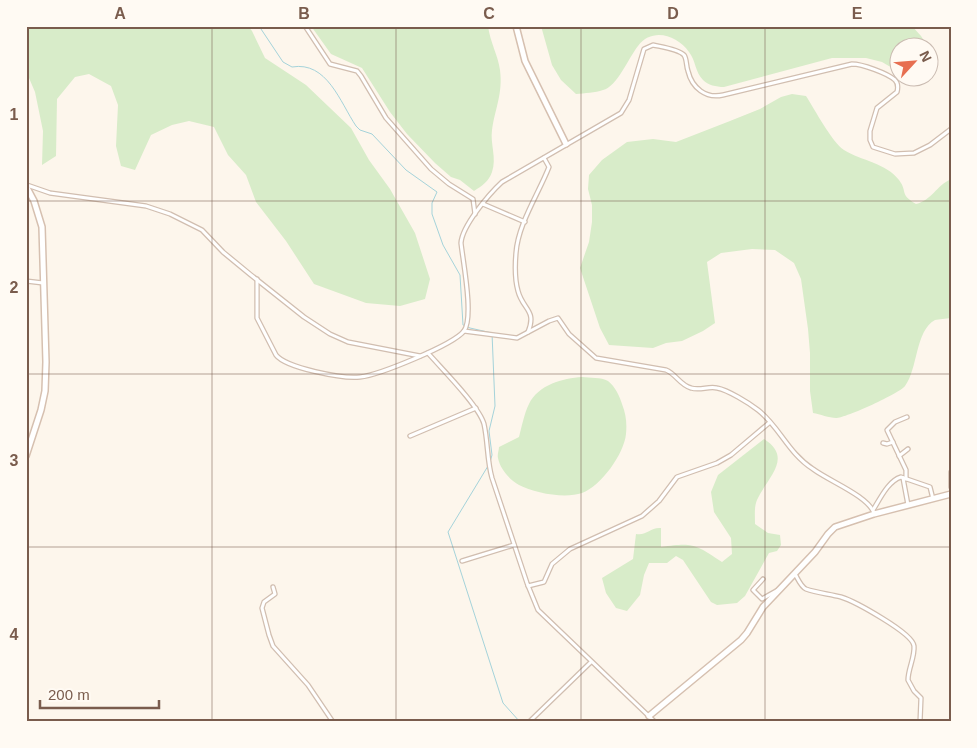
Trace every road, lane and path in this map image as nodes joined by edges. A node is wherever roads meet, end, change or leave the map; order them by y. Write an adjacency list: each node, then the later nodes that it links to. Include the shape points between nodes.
1 (305, 26): 8 (street, via 330,64 357,71 386,118 436,174 471,197)
2 (516, 26): 4 (street, via 525,61)
3 (951, 129): 4 (street, via 914,153 895,154 877,149 869,138 877,108 897,92 898,85 871,68 852,64 723,96 711,96 694,85 683,54 653,45 644,49 622,114)
4 (566, 144): 5 (street)
5 (544, 158): 7 (street, via 502,182); 9 (street, via 549,167)
6 (26, 185): 10 (street, via 50,193 146,206 170,214 202,230); 12 (street, via 40,221)
7 (483, 204): 8 (street); 9 (street)
8 (476, 215): 13 (street, via 461,238 468,311)
9 (525, 222): 14 (street, via 516,255 518,292 532,317)
10 (257, 279): 16 (street, via 330,334 348,342); 16 (street, via 257,318 279,359 320,373 358,378)
11 (26, 281): 12 (street)
12 (43, 283): 24 (street, via 45,384 41,410)
13 (464, 331): 14 (street, via 517,338); 15 (street)
14 (528, 333): 19 (street, via 558,318 569,334 596,358 669,371 689,388 718,388 758,410)
15 (428, 353): 16 (street); 17 (street)
16 (421, 356)
17 (476, 408): 20 (street); 33 (street, via 483,423 488,466)
18 (907, 417): 21 (street, via 887,430)
19 (770, 423): 32 (street, via 803,463 862,498); 37 (street, via 731,455 677,477 659,501 642,516 570,549 552,564 544,582)
20 (410, 436)
21 (893, 442): 22 (street); 25 (street)
22 (884, 443)
23 (908, 449): 25 (street)
24 (26, 456)
25 (899, 456): 27 (street, via 906,470)
26 (951, 472): 28 (street)
27 (904, 478): 30 (street, via 930,487); 31 (street); 32 (street, via 894,480)
28 (951, 487)
29 (951, 494): 30 (street)
30 (933, 499): 31 (street)
31 (908, 506): 32 (street)
32 (874, 512): 35 (street, via 835,527)
33 (514, 545): 34 (street); 37 (street)
34 (462, 562)
35 (795, 574): 39 (street); 45 (street, via 806,589 840,597 866,608 912,641 914,647 908,680 920,698)
36 (763, 579): 39 (street, via 753,590 762,600)
37 (528, 586): 40 (street, via 542,615)
38 (273, 587): 42 (street, via 275,594 264,602 262,608 268,635)
39 (778, 590): 41 (street, via 741,640)
40 (591, 662): 41 (street); 43 (street)
41 (649, 716): 44 (street)
42 (332, 722)
43 (530, 722)
44 (655, 722)
45 (920, 722)

